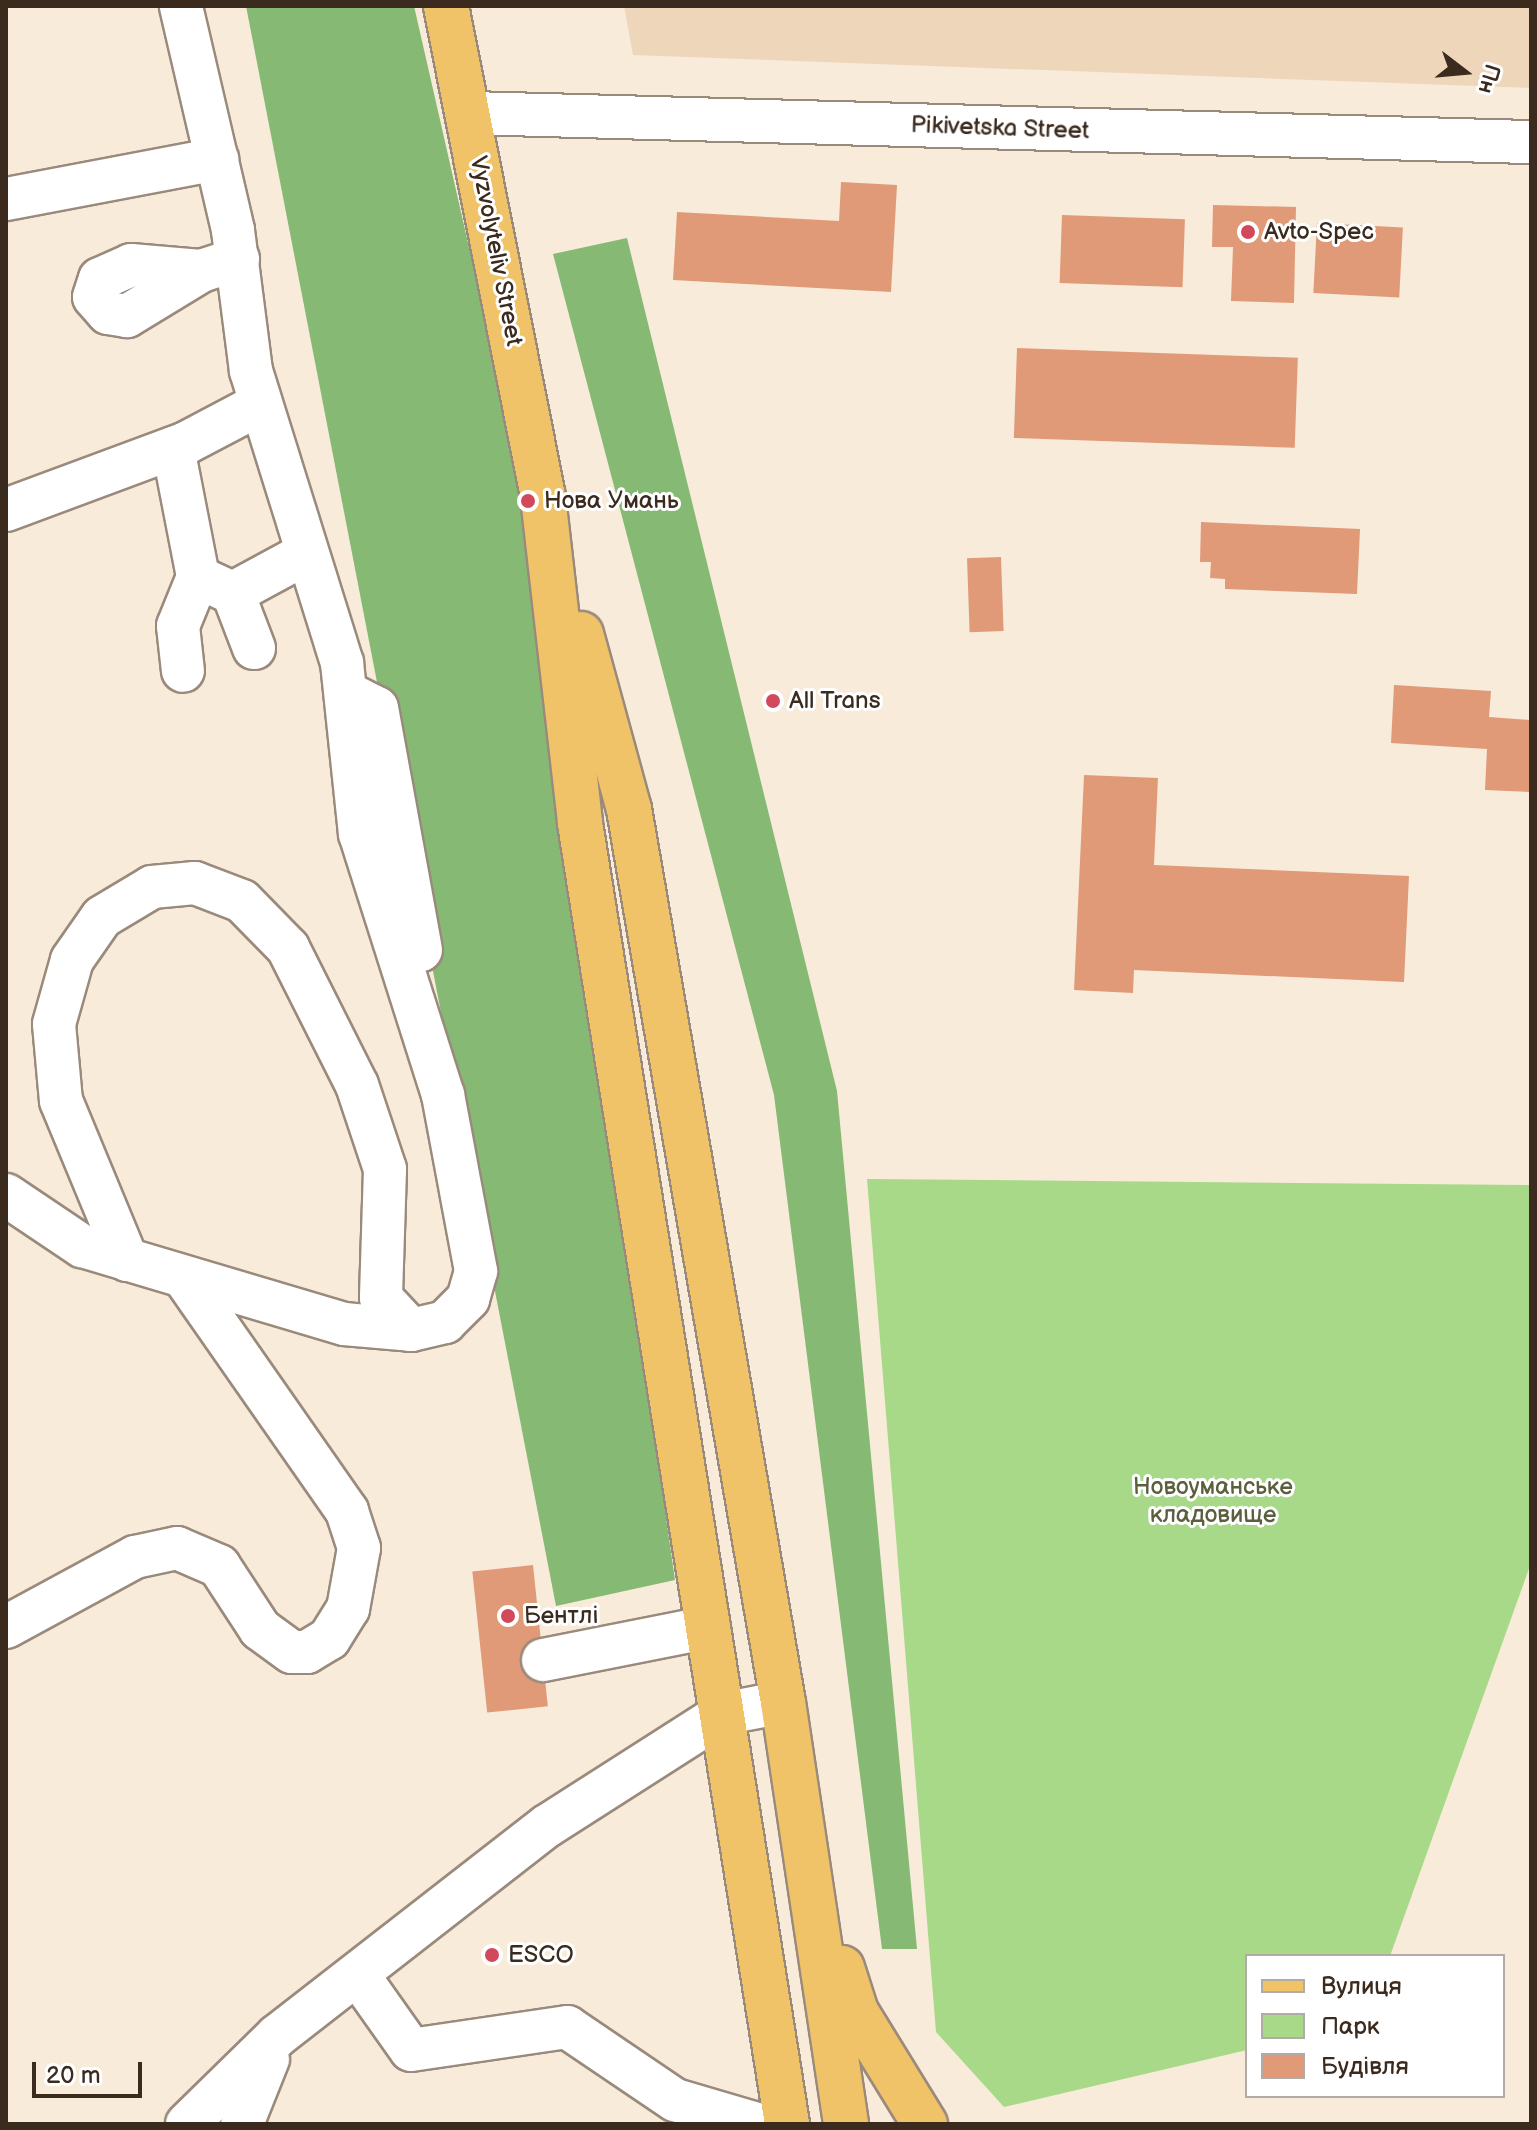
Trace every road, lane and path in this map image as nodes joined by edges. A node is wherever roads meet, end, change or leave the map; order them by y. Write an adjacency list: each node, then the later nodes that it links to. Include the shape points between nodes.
1 (181, 6): 5 (street)
2 (446, 6): 3 (main road, Vyzvolyteliv Street)
3 (470, 113): 4 (street, Pikivetska Street); 9 (main road, Vyzvolyteliv Street)
4 (1531, 142)
5 (217, 159): 6 (street); 7 (street, via 219,265)
6 (6, 199)
7 (260, 404): 8 (street); 11 (street)
8 (173, 448): 10 (street); 12 (street)
9 (543, 497): 20 (main road, via 580,823); 22 (main road, via 629,809)
10 (6, 510)
11 (305, 554): 12 (street); 18 (street, via 349,694 349,772 360,834 430,1046 465,1188 476,1271 457,1313)
12 (216, 585): 13 (street); 14 (street, via 178,626)
13 (254, 648)
14 (183, 671)
15 (6, 1195): 16 (street, via 55,1234)
16 (127, 1260): 17 (street); 18 (street, via 61,1101 54,1024 72,960 102,917 152,887 195,883 242,901 288,948 357,1085 385,1169 381,1298)
17 (185, 1279): 18 (street, via 331,1321); 19 (street, via 347,1511 359,1548 348,1609 329,1639 307,1652 292,1652 260,1629 219,1566 177,1548 135,1557)
18 (411, 1330)
19 (6, 1627)
20 (709, 1627): 21 (street); 23 (main road)
21 (543, 1660)
22 (783, 1702): 23 (street); 24 (main road)
23 (722, 1714): 25 (street, via 547,1826); 30 (main road)
24 (810, 1871): 31 (main road); 32 (main road, via 856,2012)
25 (360, 1978): 26 (street); 29 (street, via 411,2050 567,2027 675,2100)
26 (277, 2036): 27 (street); 28 (street)
27 (187, 2124)
28 (242, 2124)
29 (757, 2124)
30 (787, 2124)
31 (846, 2124)
32 (925, 2124)

